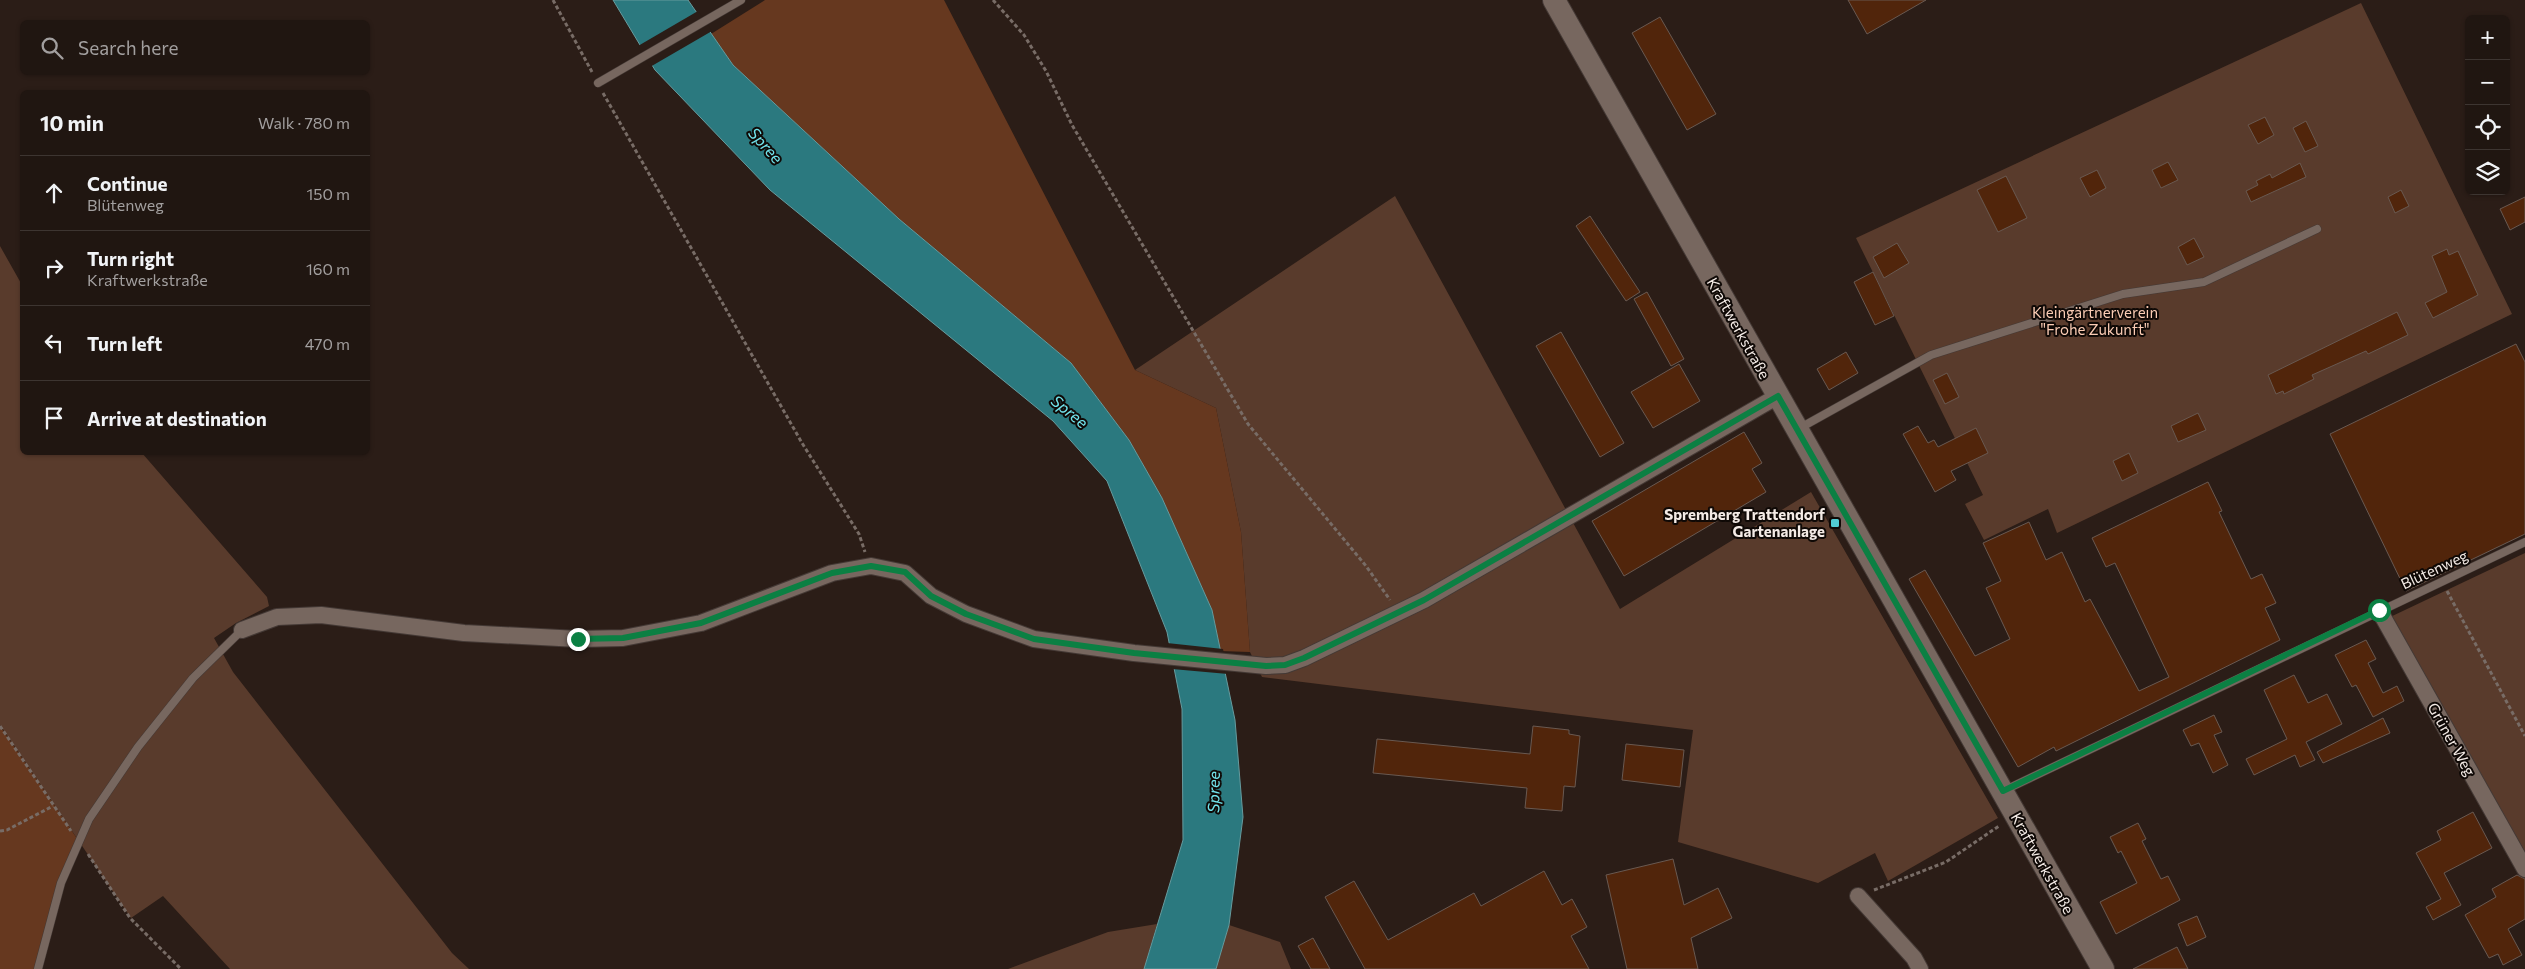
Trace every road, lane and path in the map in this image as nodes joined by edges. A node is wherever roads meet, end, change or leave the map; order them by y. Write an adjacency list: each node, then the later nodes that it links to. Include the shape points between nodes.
1 (553, 0): 5 (path)
2 (741, 0): 5 (lane)
3 (993, 0): 13 (path, via 1024,35 1042,64 1072,124 1248,424 1366,566)
4 (1554, 0): 7 (main road, Kraftwerkstraße)
5 (598, 82): 10 (path, via 802,443 859,534)
6 (2317, 229): 8 (lane, via 2204,282 2123,294 1931,355)
7 (1778, 396): 8 (main road, Kraftwerkstraße); 13 (street)
8 (1797, 429): 16 (main road, Kraftwerkstraße)
9 (2525, 542): 11 (lane, Blütenweg)
10 (871, 566): 13 (street, via 905,572 931,596 966,614 1034,639 1252,665 1285,665); 14 (street, via 832,573 701,623 623,638 464,633 321,615 277,617)
11 (2441, 580): 12 (lane, Blütenweg); 15 (path)
12 (2379, 610): 16 (lane, Blütenweg); 20 (street, Grüner Weg)
13 (1398, 612)
14 (242, 630): 22 (lane, via 193,678 138,747 89,819 62,883)
15 (2525, 736)
16 (2003, 791): 18 (main road, Kraftwerkstraße)
17 (53, 806): 19 (path)
18 (2016, 814): 21 (path, via 1946,862); 24 (main road, Kraftwerkstraße)
19 (0, 831)
20 (2525, 868)
21 (1858, 896): 23 (street, via 1914,958)
22 (38, 969)
23 (1920, 969)
24 (2103, 969)

